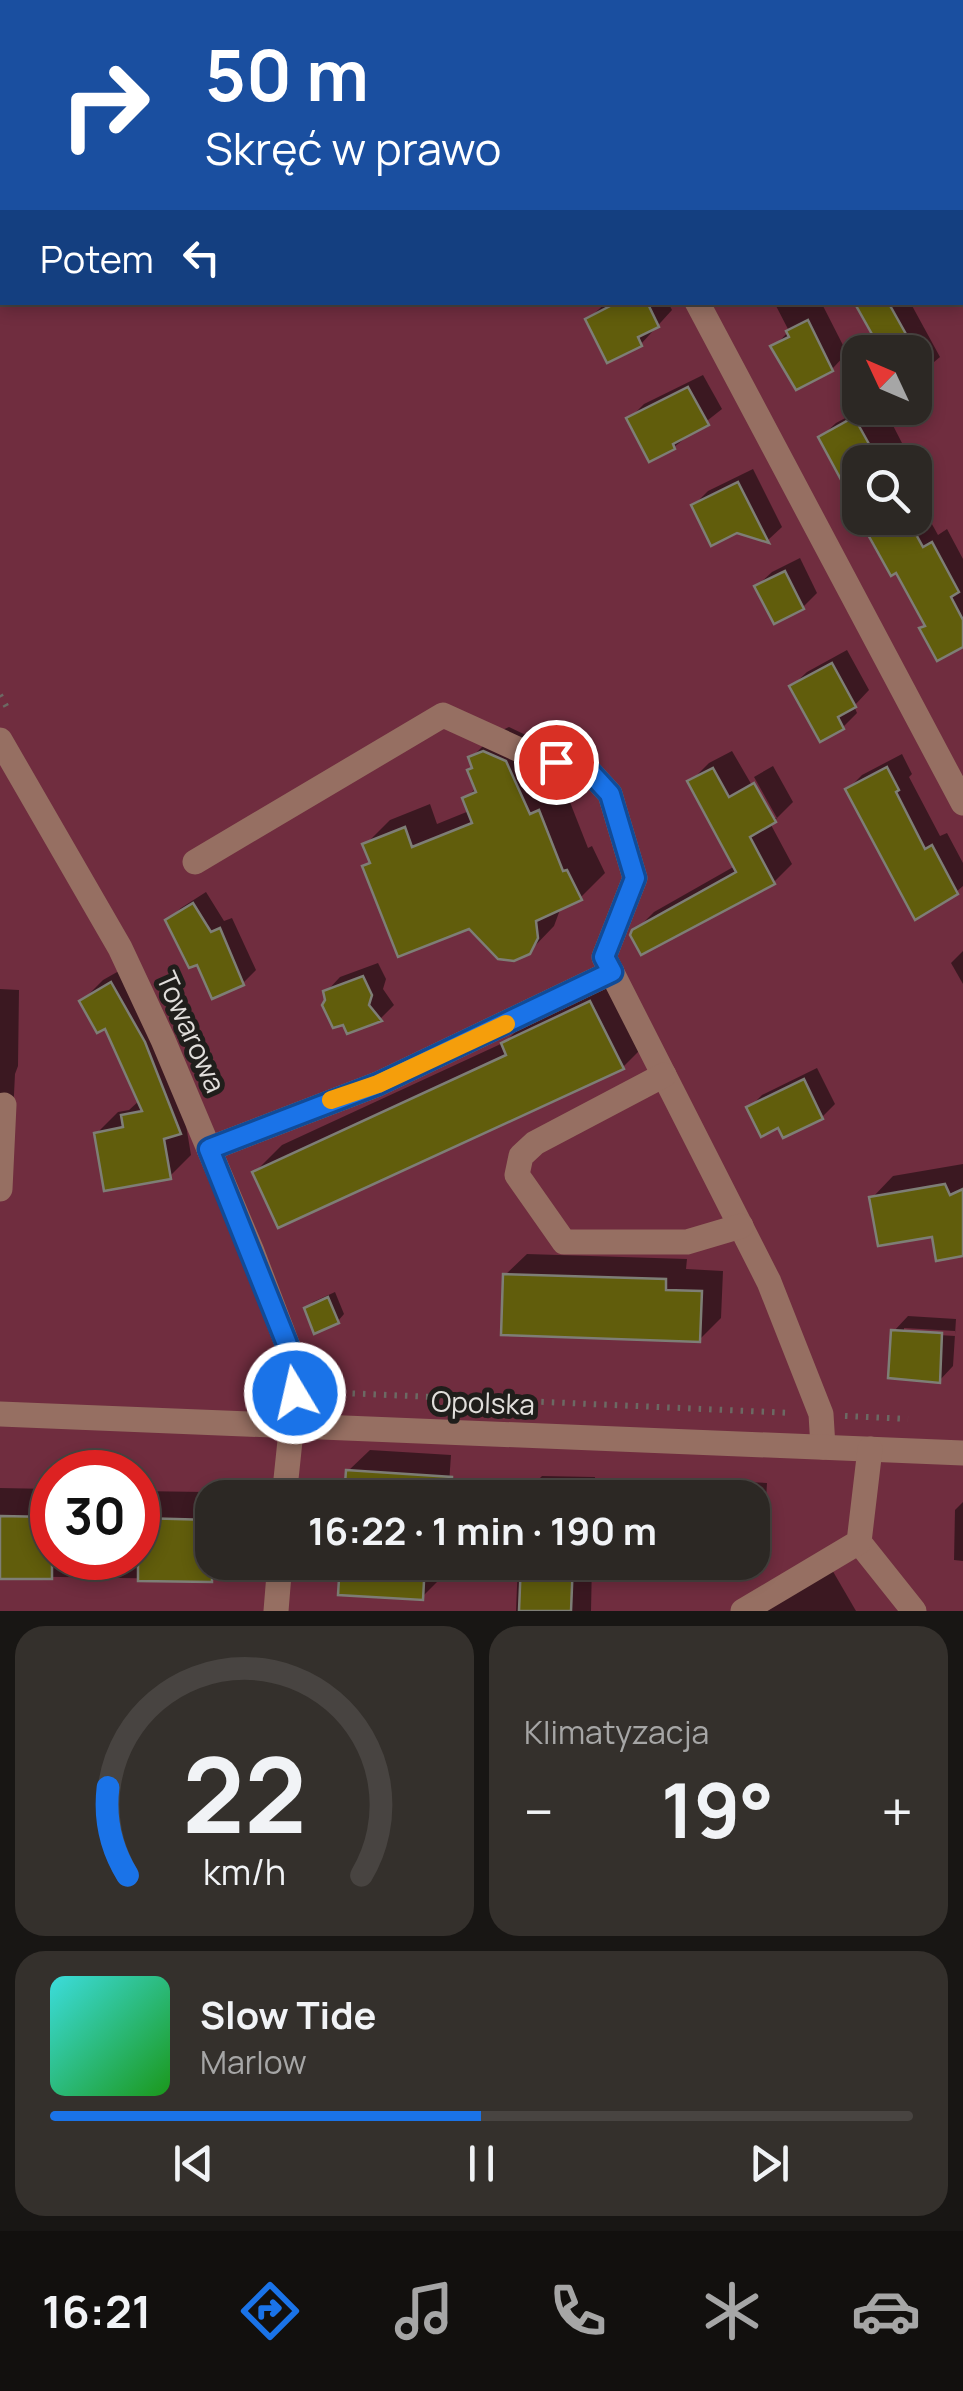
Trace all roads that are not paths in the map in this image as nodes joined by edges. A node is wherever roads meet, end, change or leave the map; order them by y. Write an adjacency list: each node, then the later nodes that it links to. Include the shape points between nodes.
1 (699, 305): 3 (street)
2 (0, 740): 8 (street, Towarowa, via 120,948)
3 (963, 803)
4 (195, 862): 5 (street, via 443,715 524,752 589,771 610,794 635,878 604,957)
5 (612, 972): 6 (street); 8 (street, via 378,1084)
6 (664, 1075): 10 (street); 10 (street, via 535,1143 521,1156 518,1175 564,1242 687,1242)
7 (4, 1104): 9 (street)
8 (209, 1149): 12 (street, Towarowa, via 289,1349 295,1393)
9 (0, 1189)
10 (740, 1226): 13 (street, via 822,1414)
11 (0, 1414): 12 (street, Opolska)
12 (290, 1425): 13 (street, Opolska); 16 (street, Towarowa)
13 (823, 1447): 14 (street, Opolska)
14 (870, 1449): 15 (street, Opolska); 17 (street)
15 (963, 1452)
16 (285, 1480)
17 (859, 1542): 20 (street); 21 (street)
18 (279, 1580): 19 (street)
19 (276, 1611)
20 (742, 1611)
21 (914, 1611)

